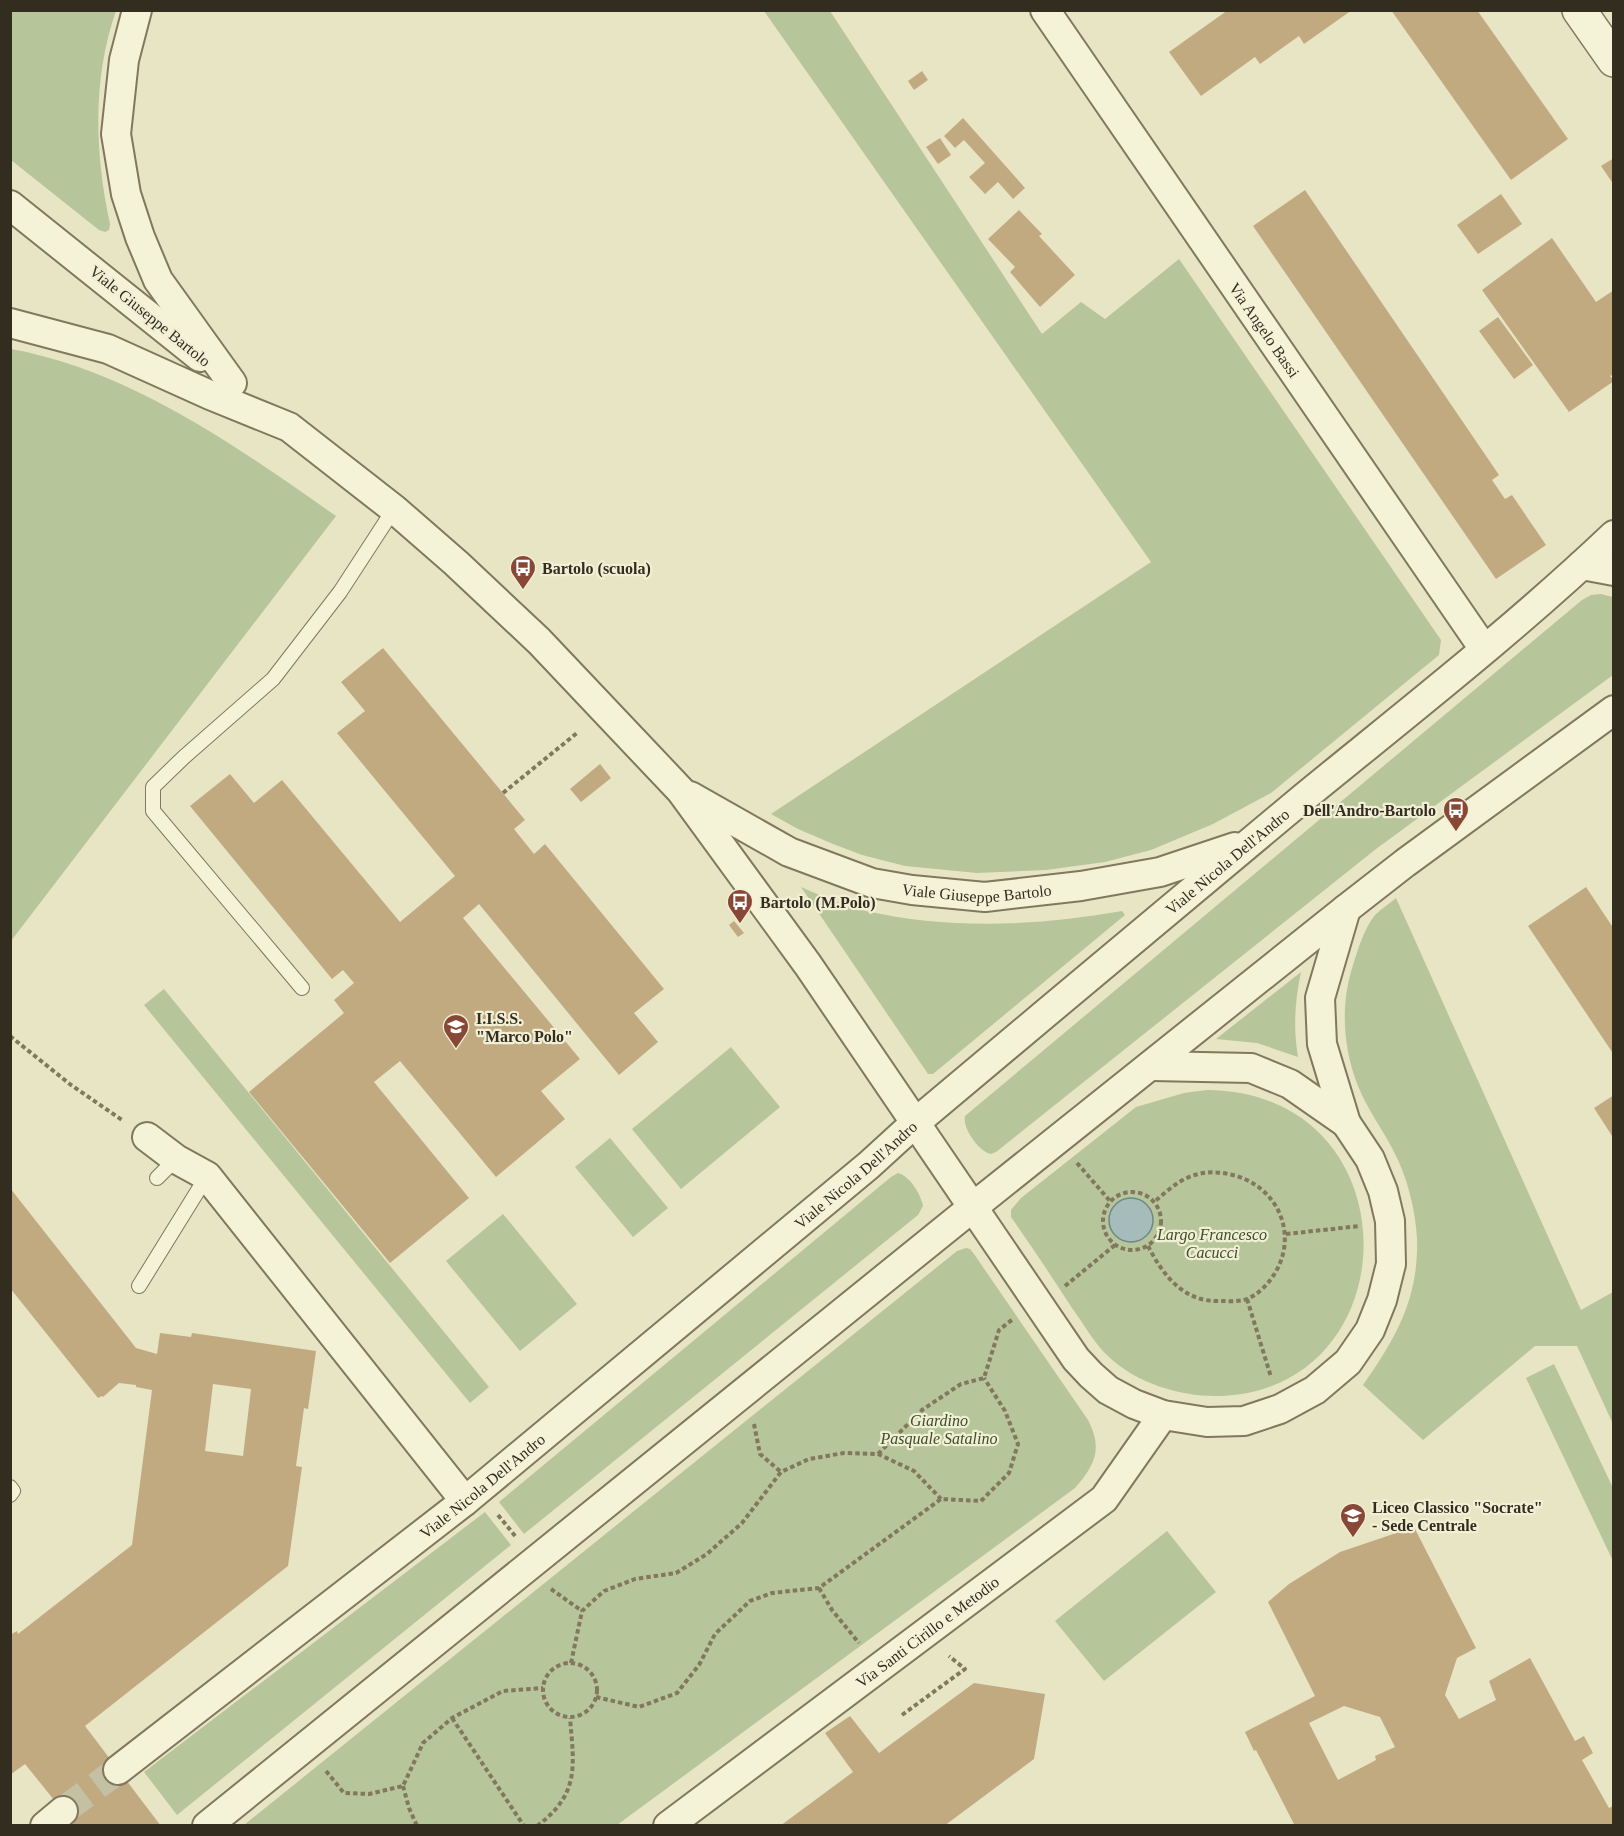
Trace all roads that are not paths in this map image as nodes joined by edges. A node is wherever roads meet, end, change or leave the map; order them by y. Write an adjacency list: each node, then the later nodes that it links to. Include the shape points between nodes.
1 (137, 10): 7 (street, via 124,60 116,134 126,194 158,280)
2 (1045, 10): 13 (street, Via Angelo Bassi)
3 (1579, 10): 4 (street)
4 (1614, 60)
5 (10, 205): 7 (street, Viale Giuseppe Bartolo)
6 (10, 323): 8 (street, via 108,349)
7 (232, 383): 8 (street, Viale Giuseppe Bartolo)
8 (289, 427): 9 (street, Viale Giuseppe Bartolo)
9 (394, 509): 15 (street, Viale Giuseppe Bartolo, via 539,640); 18 (lane, via 340,592 273,679 153,787 153,811)
10 (1614, 535): 11 (street, Viale Nicola Dell'Andro)
11 (1582, 565): 12 (street); 13 (street, Viale Nicola Dell'Andro)
12 (1614, 571)
13 (1484, 649): 16 (street, Viale Nicola Dell'Andro)
14 (1614, 710): 17 (street)
15 (681, 791): 16 (street, Viale Giuseppe Bartolo, via 789,852 872,883 985,897 1160,872); 20 (street, via 808,965)
16 (1251, 841): 20 (street, Viale Nicola Dell'Andro)
17 (1346, 909): 19 (street); 21 (street, via 1320,998 1322,1044)
18 (302, 988)
19 (1152, 1066): 21 (street, via 1251,1068 1290,1084); 24 (street)
20 (915, 1123): 24 (street); 29 (street, Viale Nicola Dell'Andro)
21 (1347, 1123): 26 (street, via 1370,1159 1390,1221 1391,1264 1370,1330 1348,1362 1315,1390 1280,1409 1244,1421 1207,1422)
22 (147, 1137): 23 (street, via 166,1169)
23 (207, 1176): 25 (lane); 29 (street)
24 (973, 1207): 26 (street, via 1076,1359 1108,1390); 31 (street)
25 (139, 1286)
26 (1163, 1415): 32 (street, Via Santi Cirillo e Metodio, via 1104,1499)
27 (10, 1487): 28 (lane)
28 (10, 1496)
29 (465, 1501): 30 (street, Viale Nicola Dell'Andro)
30 (118, 1770)
31 (207, 1826)
32 (668, 1826)

